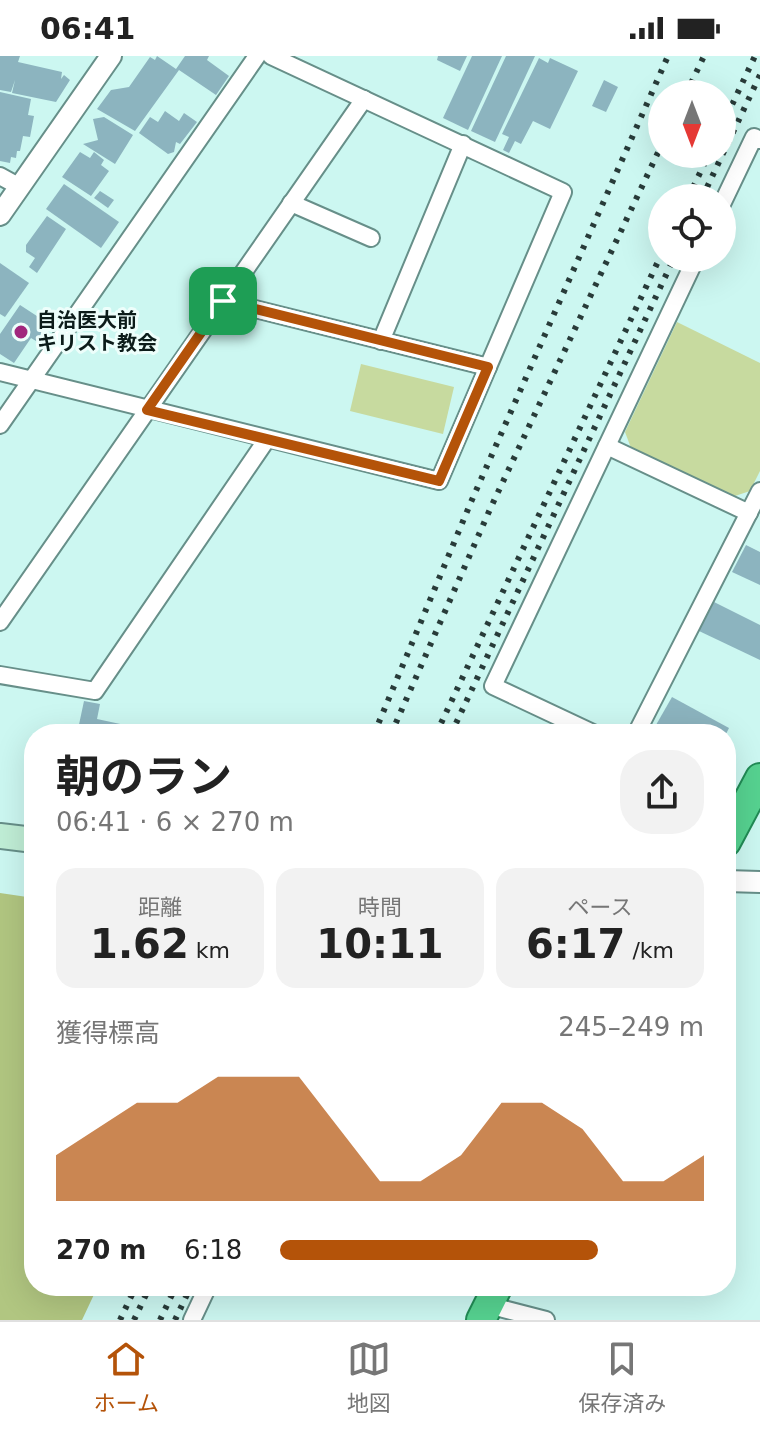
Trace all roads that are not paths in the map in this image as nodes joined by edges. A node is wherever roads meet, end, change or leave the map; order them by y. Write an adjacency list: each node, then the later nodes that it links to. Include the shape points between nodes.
1 (111, 56): 9 (street)
2 (257, 56): 18 (street)
3 (271, 56): 4 (street)
4 (364, 99): 6 (street); 10 (street)
5 (760, 140): 8 (street, via 754,137)
6 (463, 144): 15 (street); 16 (street, via 563,192)
7 (0, 176): 9 (street)
8 (732, 184)
9 (20, 187): 11 (street)
10 (291, 203): 12 (street); 14 (street)
11 (0, 215)
12 (371, 238)
13 (689, 272): 22 (street)
14 (223, 301): 15 (street); 19 (street)
15 (381, 341): 16 (street)
16 (488, 367): 21 (street, via 439,481)
17 (0, 372): 18 (street)
18 (31, 380): 19 (street); 20 (street)
19 (147, 410): 21 (street); 25 (street)
20 (0, 425)
21 (267, 439): 26 (street, via 95,691)
22 (607, 446): 24 (street); 27 (street, via 493,686)
23 (760, 491): 24 (street)
24 (749, 513): 28 (street)
25 (0, 622)
26 (0, 675)
27 (574, 724)
28 (641, 724)
29 (760, 778): 30 (highway)
30 (736, 823)
31 (0, 836): 32 (main road)
32 (24, 839)
33 (736, 881): 34 (street)
34 (760, 882)
35 (203, 1296): 37 (street)
36 (489, 1304): 38 (street)
37 (192, 1320)
38 (546, 1320)

